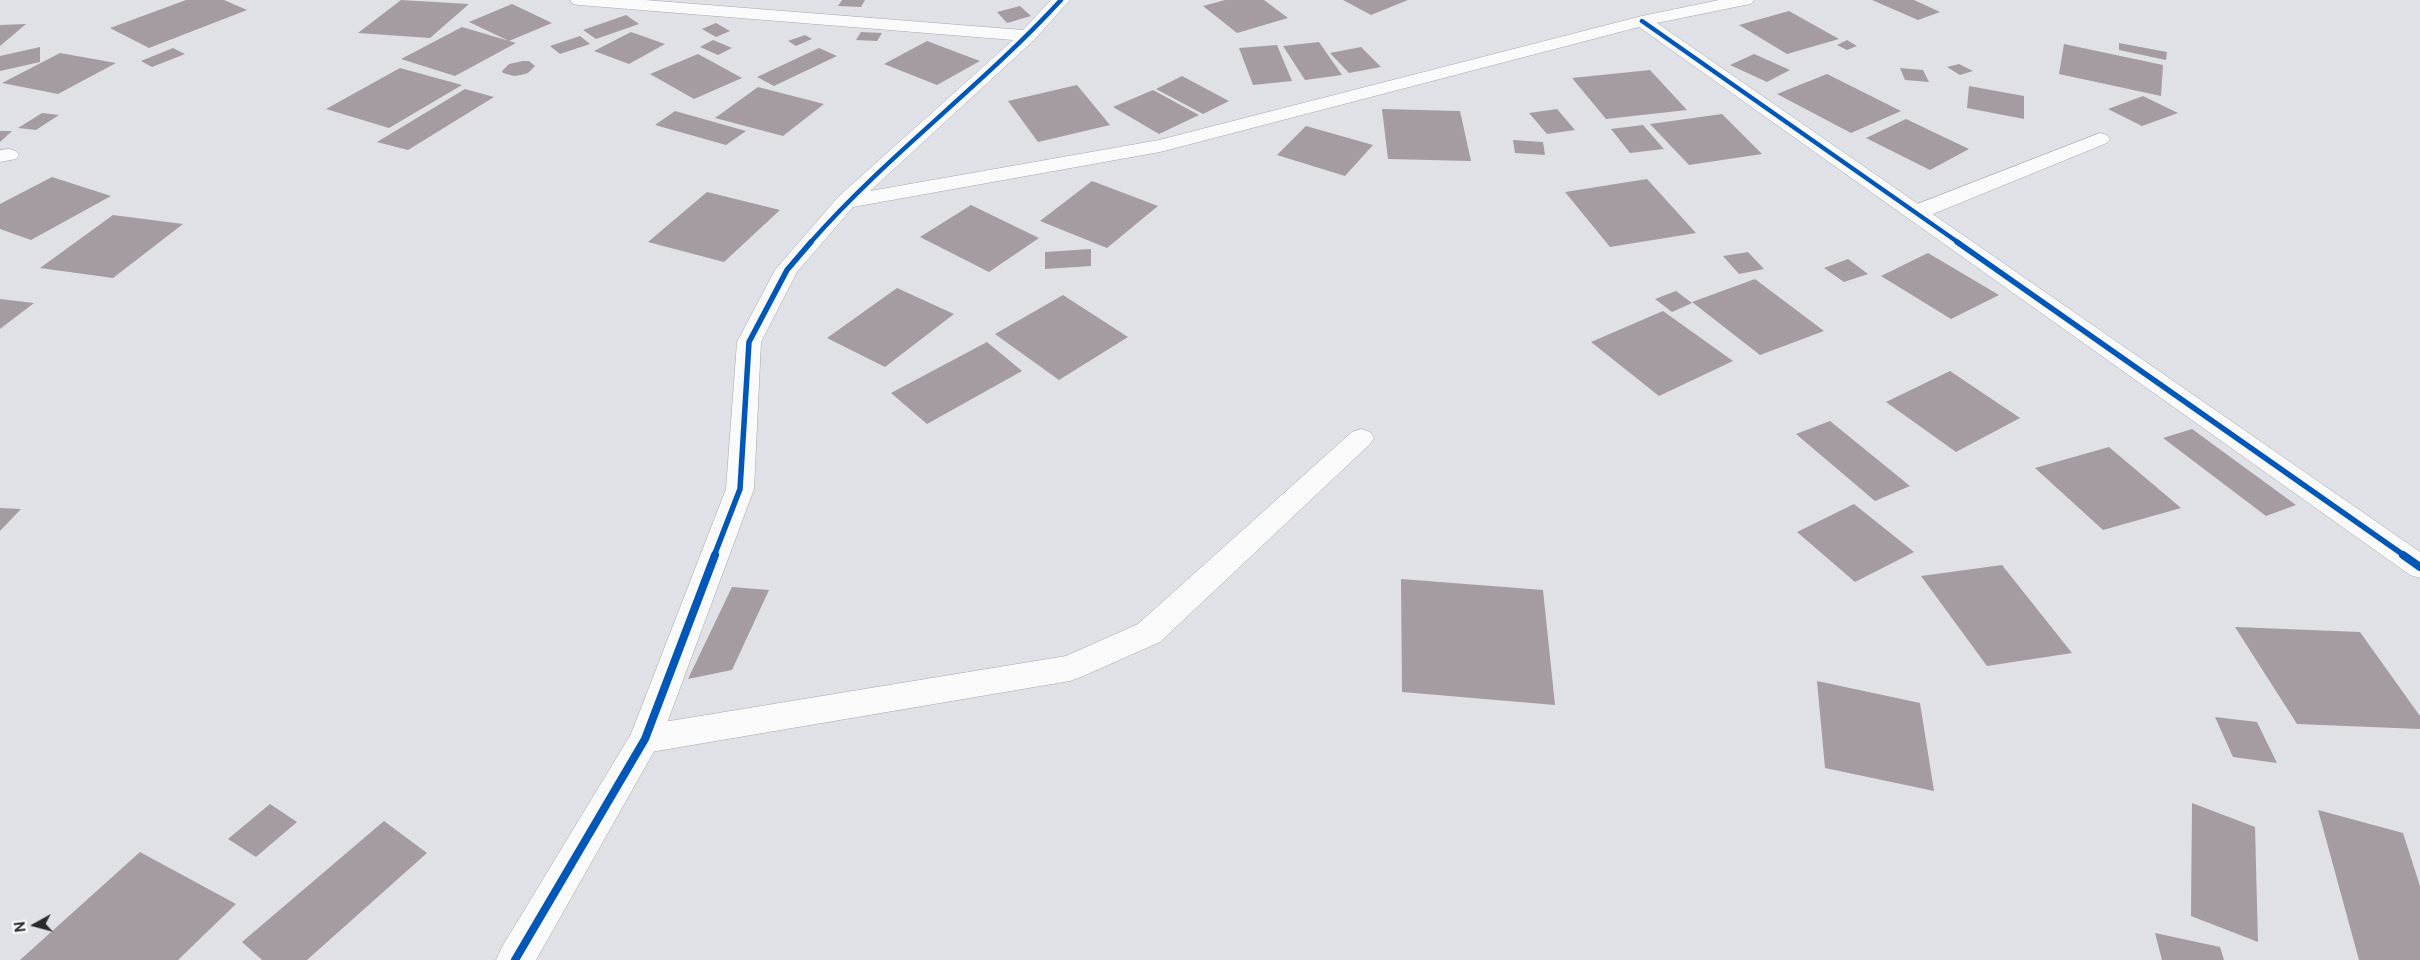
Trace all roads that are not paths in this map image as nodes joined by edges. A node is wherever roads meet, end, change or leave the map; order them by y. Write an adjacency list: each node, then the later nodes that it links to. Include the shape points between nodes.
1 (579, 0): 5 (street)
2 (1061, 0): 5 (street)
3 (1745, 0): 4 (street)
4 (1642, 20): 7 (street, via 1160,146); 8 (street)
5 (1028, 36): 7 (street)
6 (2100, 138): 8 (street)
7 (846, 202): 11 (street, via 787,270 749,342 740,489)
8 (1916, 213): 10 (street)
9 (1361, 438): 11 (street, via 1150,633 1070,668)
10 (2420, 567)
11 (645, 739): 12 (street)
12 (515, 960)

